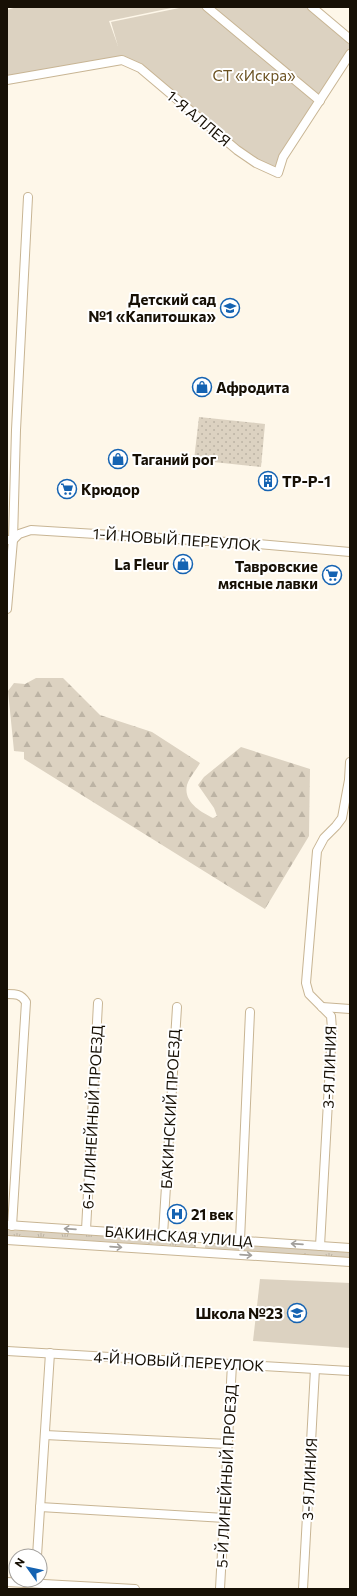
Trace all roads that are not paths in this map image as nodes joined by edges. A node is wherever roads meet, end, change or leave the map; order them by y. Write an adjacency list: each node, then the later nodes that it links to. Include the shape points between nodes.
1 (207, 7): 6 (street)
2 (312, 7): 3 (street)
3 (350, 39)
4 (350, 54): 6 (street)
5 (7, 80): 6 (street, 1-Я АЛЛЕЯ, via 122,60 140,68 236,150 278,173 283,157)
6 (320, 101)
7 (28, 197): 8 (street)
8 (10, 540): 9 (street, 1-Й НОВЫЙ ПЕРЕУЛОК, via 31,530); 10 (street)
9 (350, 552)
10 (7, 609)
11 (350, 762): 12 (street, 3-Я ЛИНИЯ)
12 (349, 780): 16 (street, 3-Я ЛИНИЯ, via 342,818 324,838 317,851 306,983 309,994)
13 (7, 994): 19 (street, via 23,996 26,1002)
14 (98, 1003): 20 (street, 6-Й ЛИНЕЙНЫЙ ПРОЕЗД)
15 (176, 1007): 21 (street, БАКИНСКИЙ ПРОЕЗД)
16 (322, 1007): 17 (street); 25 (street, 3-Я ЛИНИЯ, via 331,1016 332,1029)
17 (350, 1009)
18 (250, 1012): 24 (street)
19 (10, 1225): 20 (street, БАКИНСКАЯ УЛИЦА, one-way to 19)
20 (86, 1230): 21 (street, БАКИНСКАЯ УЛИЦА)
21 (163, 1235): 22 (street, БАКИНСКАЯ УЛИЦА)
22 (200, 1237): 24 (street, БАКИНСКАЯ УЛИЦА); 27 (street)
23 (7, 1240): 27 (street, БАКИНСКАЯ УЛИЦА, one-way to 27)
24 (240, 1240): 25 (street, БАКИНСКАЯ УЛИЦА, one-way to 24)
25 (320, 1246): 26 (street, БАКИНСКАЯ УЛИЦА)
26 (350, 1248)
27 (199, 1252): 28 (street, БАКИНСКАЯ УЛИЦА, one-way to 28)
28 (350, 1262)
29 (7, 1351): 30 (street, 4-Й НОВЫЙ ПЕРЕУЛОК)
30 (50, 1354): 31 (street, 4-Й НОВЫЙ ПЕРЕУЛОК); 34 (street)
31 (232, 1364): 32 (street, 4-Й НОВЫЙ ПЕРЕУЛОК); 35 (street, 5-Й ЛИНЕЙНЫЙ ПРОЕЗД)
32 (315, 1369): 33 (street, 4-Й НОВЫЙ ПЕРЕУЛОК); 43 (street, 3-Я ЛИНИЯ)
33 (350, 1371)
34 (45, 1435): 35 (street); 36 (street)
35 (228, 1444): 37 (street, 5-Й ЛИНЕЙНЫЙ ПРОЕЗД)
36 (40, 1507): 37 (street); 38 (street)
37 (224, 1518): 42 (street, 5-Й ЛИНЕЙНЫЙ ПРОЕЗД)
38 (37, 1548)
39 (48, 1585): 40 (street)
40 (112, 1589): 41 (street)
41 (135, 1589)
42 (220, 1589)
43 (303, 1589)

